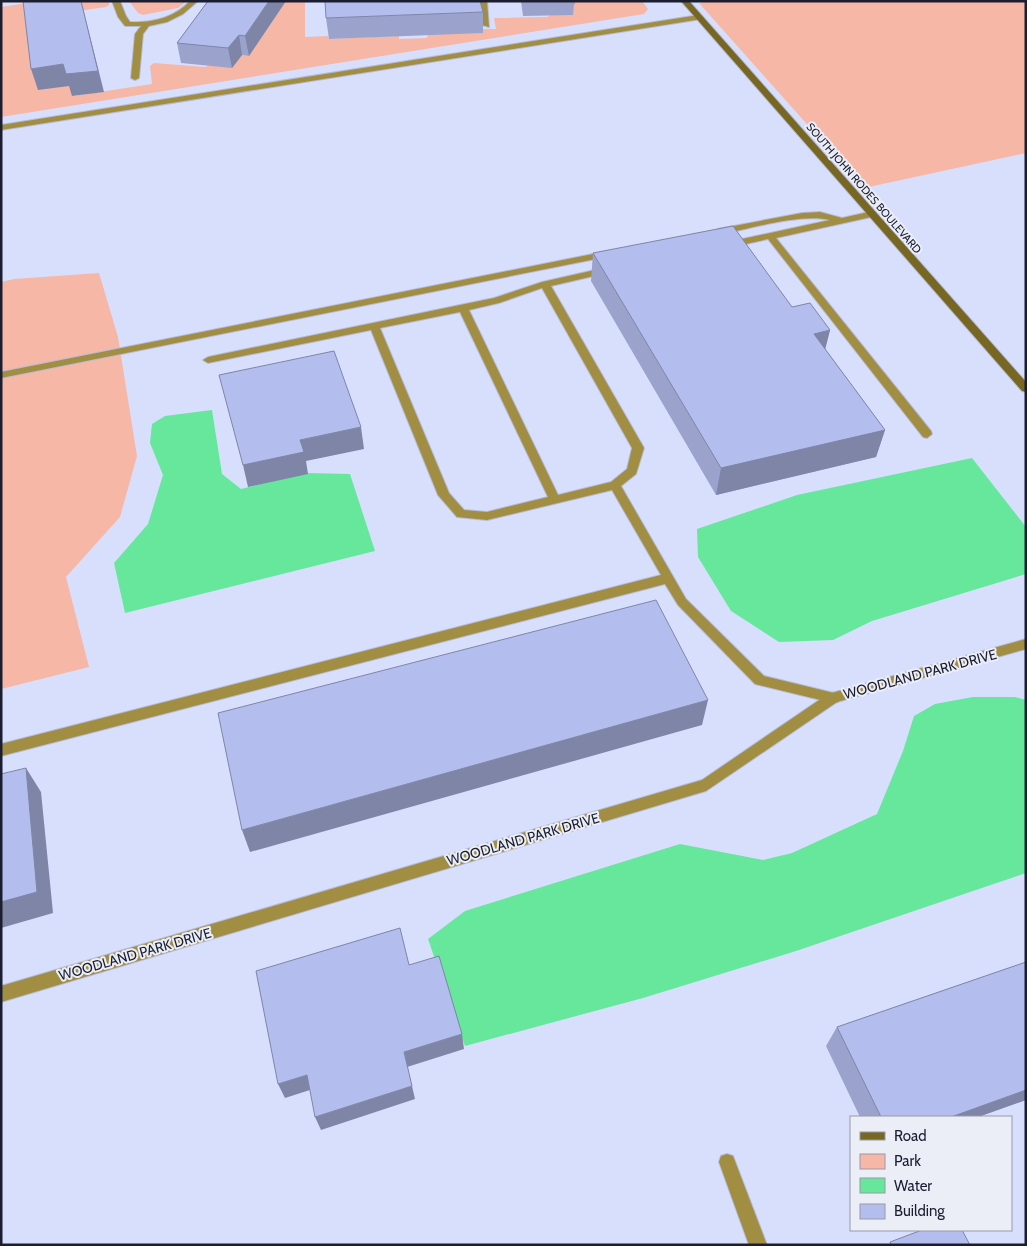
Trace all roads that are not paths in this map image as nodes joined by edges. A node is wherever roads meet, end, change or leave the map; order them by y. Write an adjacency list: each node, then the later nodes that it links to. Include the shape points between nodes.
1 (116, 1): 6 (street, via 128,24)
2 (194, 1): 6 (street, via 188,10)
3 (483, 1): 7 (street)
4 (685, 1): 5 (main road, SOUTH JOHN RODES BOULEVARD)
5 (699, 17): 9 (street); 10 (main road, SOUTH JOHN RODES BOULEVARD)
6 (146, 25): 8 (street, via 139,34)
7 (486, 25)
8 (135, 78)
9 (1, 128)
10 (873, 214): 11 (street); 22 (main road, SOUTH JOHN RODES BOULEVARD)
11 (843, 221): 12 (street, via 820,215 802,216); 13 (street)
12 (705, 235)
13 (770, 236): 14 (street); 23 (street)
14 (714, 248)
15 (617, 252): 21 (street)
16 (620, 268): 17 (street)
17 (545, 284): 18 (street, via 496,301); 24 (street, via 638,448 632,471)
18 (463, 308): 19 (street); 25 (street)
19 (374, 326): 20 (street); 25 (street, via 444,495 461,514 487,516)
20 (208, 360)
21 (1, 375)
22 (1026, 389)
23 (927, 434)
24 (615, 485): 25 (street); 26 (street)
25 (555, 500)
26 (669, 578): 28 (street, via 682,602 760,680); 29 (street)
27 (1026, 644): 28 (street, WOODLAND PARK DRIVE)
28 (833, 698): 30 (street, WOODLAND PARK DRIVE, via 706,785)
29 (1, 750)
30 (1, 994)
31 (727, 1162): 32 (street)
32 (758, 1245)

